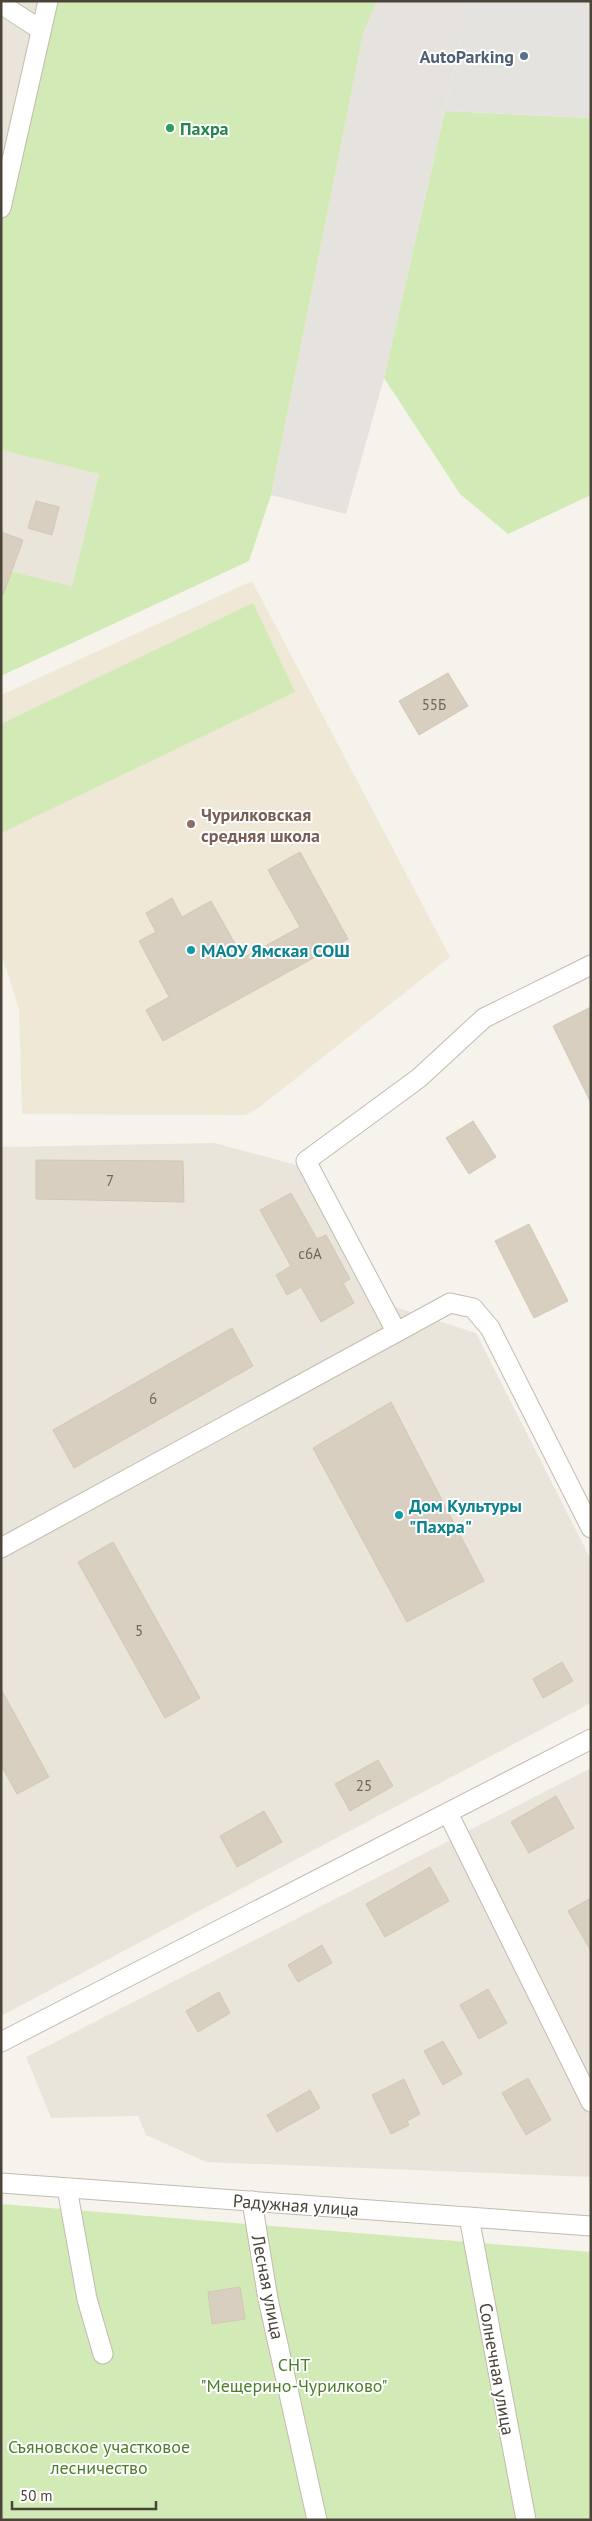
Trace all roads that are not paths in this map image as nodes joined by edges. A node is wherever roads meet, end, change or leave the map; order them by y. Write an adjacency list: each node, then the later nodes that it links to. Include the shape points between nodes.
1 (48, 1): 3 (street)
2 (1, 4): 3 (street)
3 (41, 30): 4 (street)
4 (1, 208)
5 (591, 965): 6 (street, via 484,1018 419,1078 306,1161)
6 (396, 1331): 7 (street, via 450,1303 473,1308 490,1328); 8 (street)
7 (591, 1528)
8 (1, 1548)
9 (591, 1739): 10 (street)
10 (448, 1813): 11 (street); 12 (street)
11 (1, 2042)
12 (591, 2102)
13 (1, 2183): 14 (street, Радужная улица)
14 (67, 2188): 15 (street, Радужная улица); 18 (street, via 87,2300)
15 (252, 2201): 16 (street, Радужная улица); 19 (street, Лесная улица, via 268,2299)
16 (469, 2218): 17 (street, Радужная улица); 20 (street, Солнечная улица)
17 (591, 2226)
18 (103, 2354)
19 (317, 2520)
20 (526, 2520)

